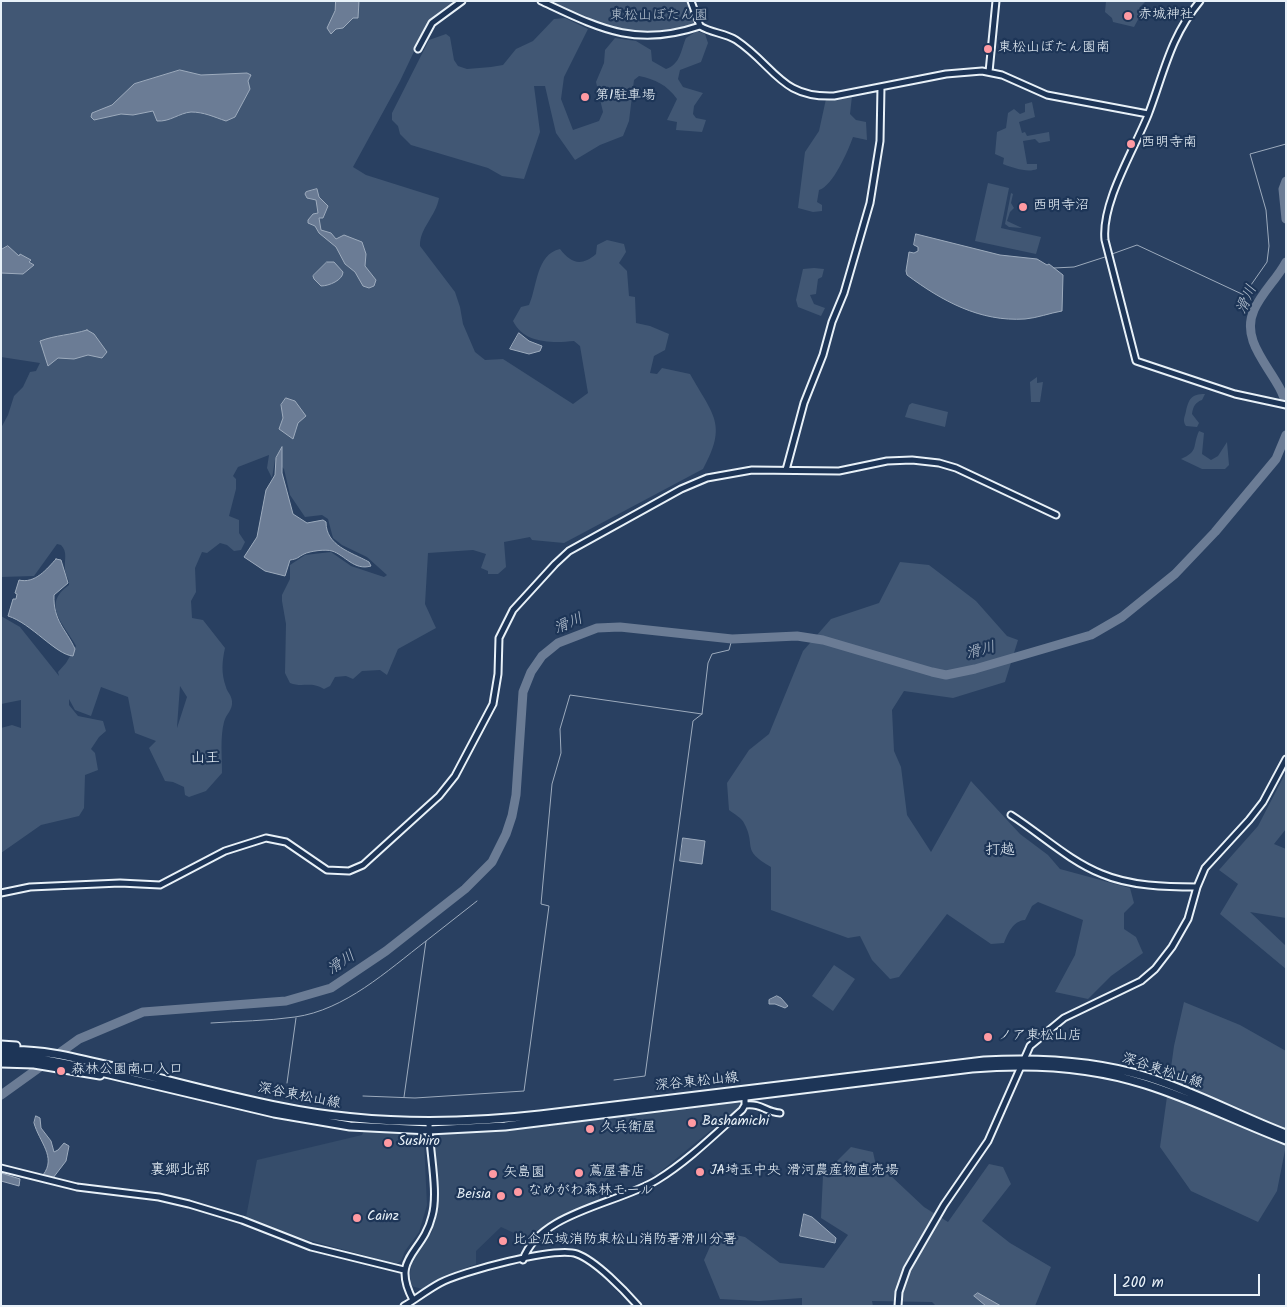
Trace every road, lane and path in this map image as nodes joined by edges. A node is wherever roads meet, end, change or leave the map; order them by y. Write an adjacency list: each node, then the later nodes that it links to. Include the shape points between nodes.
1 (462, 1): 7 (street, via 432,23)
2 (541, 1): 6 (street, via 594,26 628,35 672,33)
3 (692, 1): 6 (street)
4 (996, 1): 8 (street)
5 (1200, 1): 10 (street, via 1170,48)
6 (700, 26): 9 (street, via 736,40 798,91 834,96)
7 (418, 49)
8 (989, 72): 9 (street, via 946,74); 10 (street, via 1047,95)
9 (881, 87): 12 (street, via 880,141 870,203 844,293 804,403)
10 (1148, 114): 11 (street, via 1108,208 1105,226 1108,252 1134,359 1235,394)
11 (1286, 404)
12 (786, 470): 13 (street, via 839,471 887,461 939,463); 17 (street, via 727,473 693,483 577,546 554,564 505,623 499,638 493,704 451,783 363,865 349,871 326,870 286,842 266,838 225,851 160,885 39,886)
13 (1056, 515)
14 (1286, 759): 16 (street, via 1263,802 1205,868)
15 (1011, 815): 16 (street, via 1100,874 1117,880)
16 (1197, 887): 22 (street, via 1188,919 1155,969 1141,980 1052,1026 1030,1046)
17 (1, 893)
18 (1, 1045): 23 (main road, 深谷東松山線, via 74,1054)
19 (1, 1051): 23 (main road, 深谷東松山線, via 48,1053)
20 (1, 1058): 24 (main road, 深谷東松山線, via 38,1059)
21 (1, 1063): 24 (main road, 深谷東松山線, via 18,1062)
22 (1023, 1063): 25 (main road, 深谷東松山線); 29 (main road, 深谷東松山線, via 1093,1065 1146,1077); 30 (main road, 深谷東松山線, via 1078,1069 1144,1084); 37 (street, via 988,1141 944,1205 907,1268)
23 (105, 1065): 28 (main road, 深谷東松山線, via 311,1113)
24 (118, 1076): 28 (main road, 深谷東松山線, via 364,1128)
25 (745, 1093): 26 (street); 28 (main road, 深谷東松山線, via 505,1126)
26 (745, 1105): 27 (street, via 756,1103); 32 (street, via 674,1169 640,1190 554,1224 532,1243)
27 (780, 1114)
28 (429, 1127): 33 (street, via 433,1215)
29 (1286, 1134)
30 (1286, 1140)
31 (1, 1168): 33 (street, via 76,1187 159,1197 195,1206 311,1247)
32 (522, 1260): 34 (street, via 472,1271 440,1283); 36 (street, via 570,1252 578,1254 626,1292)
33 (404, 1270): 34 (street, via 406,1286)
34 (413, 1300): 35 (street)
35 (404, 1306)
36 (638, 1306)
37 (898, 1306)

